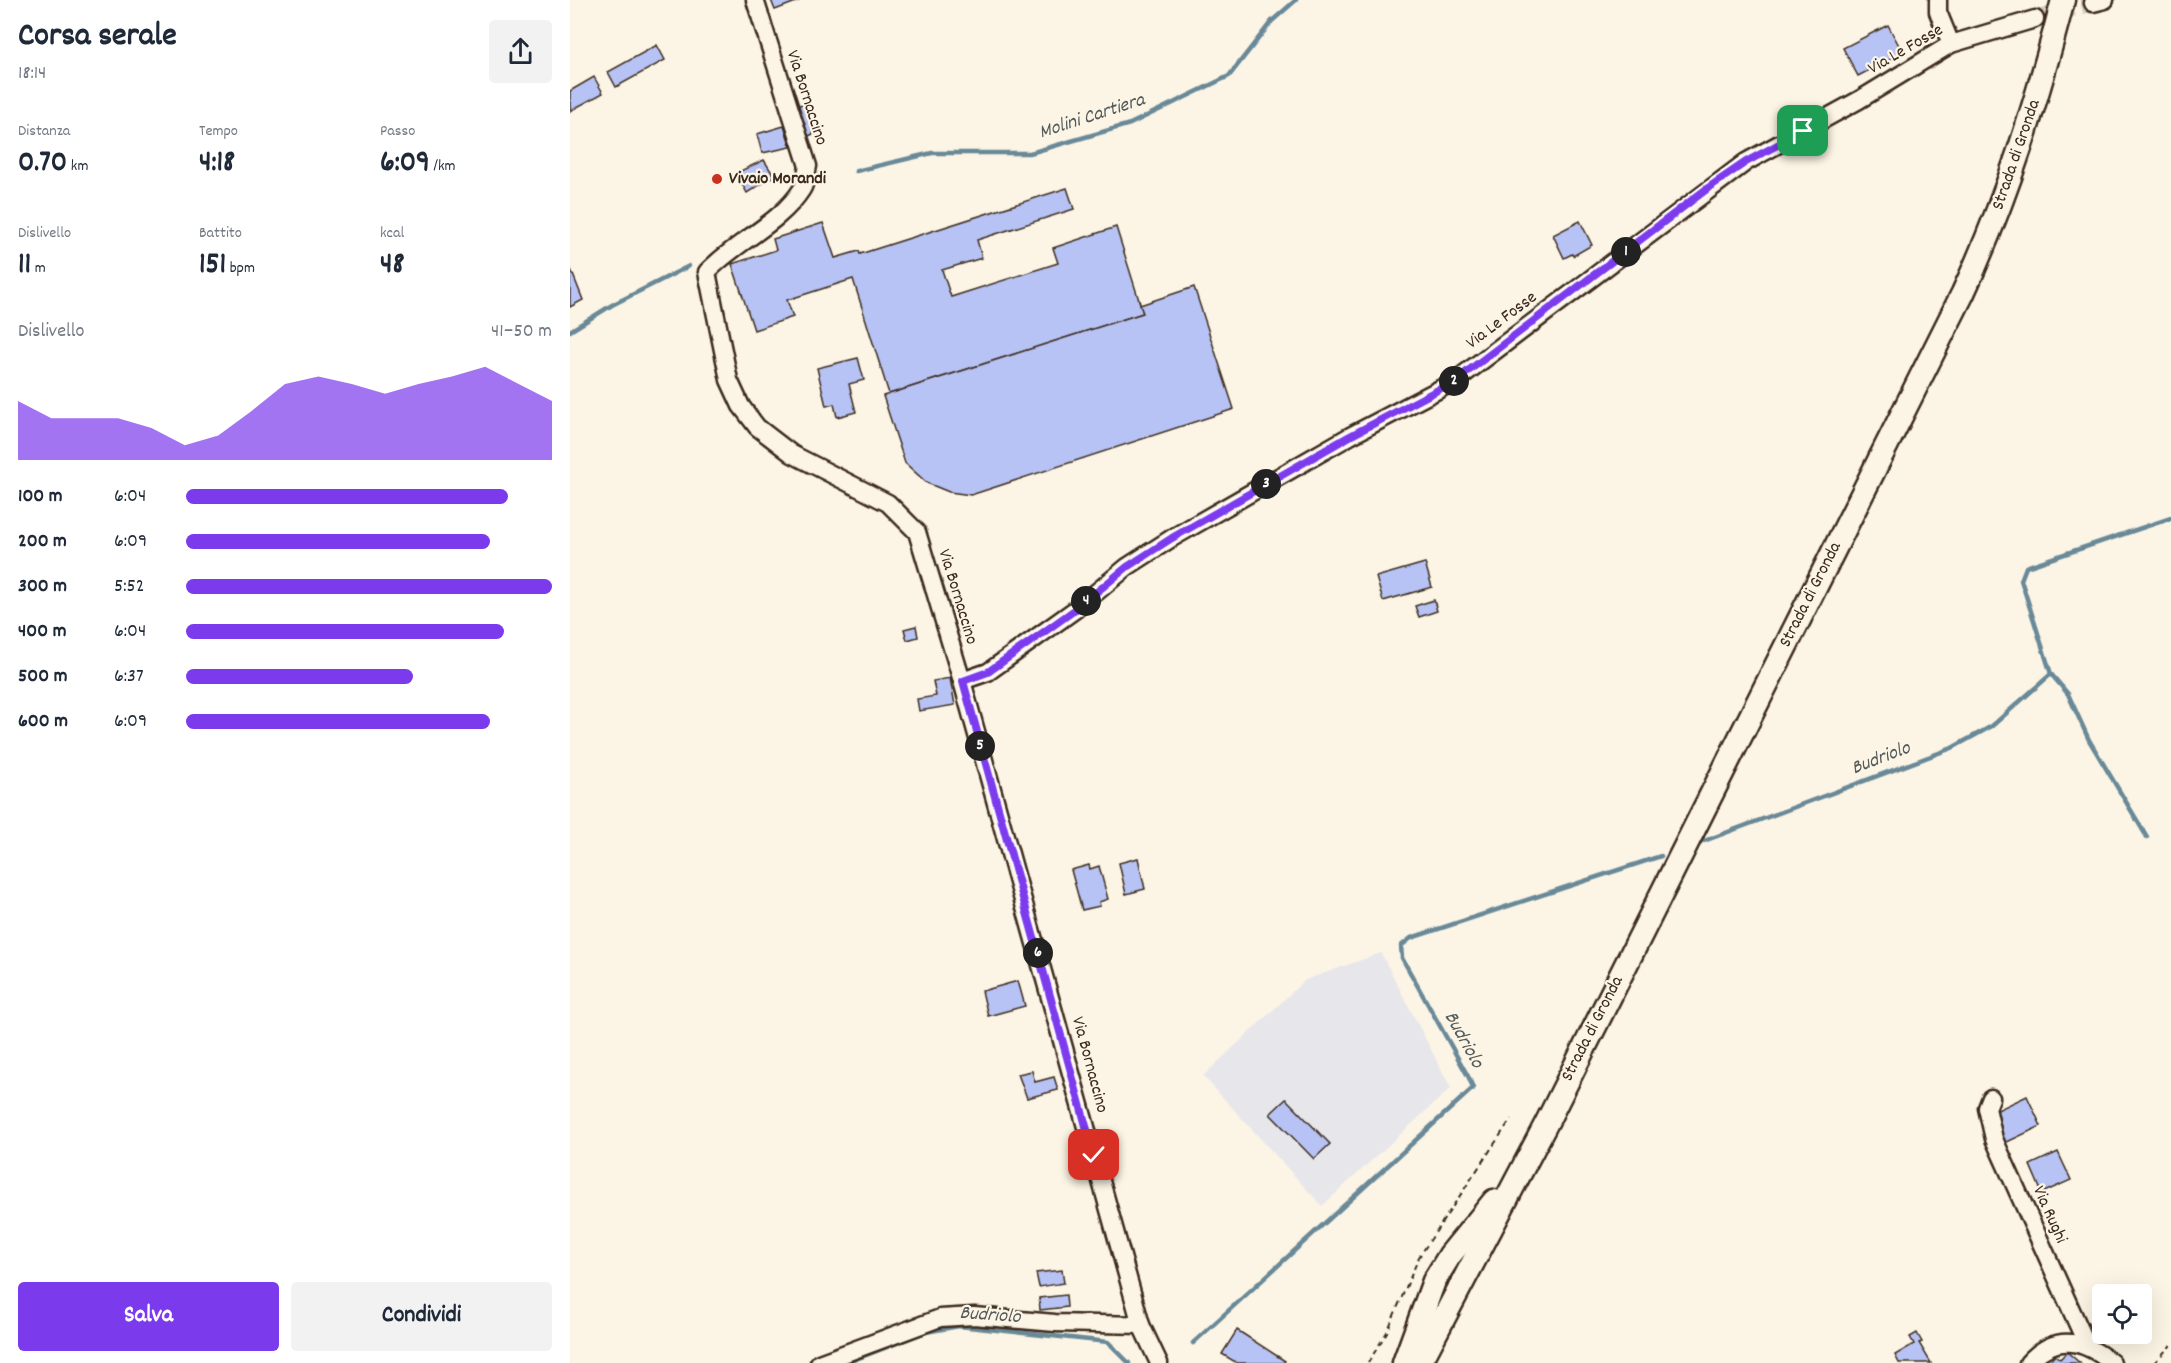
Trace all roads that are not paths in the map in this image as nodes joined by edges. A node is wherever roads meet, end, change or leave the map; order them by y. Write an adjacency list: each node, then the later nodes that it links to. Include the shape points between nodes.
1 (755, 0): 6 (street, Via Bornaccino, via 807,166 803,188 770,223 721,257 708,272 729,380 756,427 792,454 888,503 917,532)
2 (1938, 0): 5 (street, via 1940,20)
3 (2063, 0): 8 (main road, Strada di Gronda, via 2019,156 1976,264 1546,1124)
4 (2035, 19): 5 (street, Via Le Fosse)
5 (1951, 44): 6 (street, Via Le Fosse, via 1746,162 1455,381 1172,538 1127,567 988,672)
6 (963, 681): 9 (street, Via Bornaccino)
7 (1991, 1098): 10 (street, Via Rughi, via 1987,1108 1994,1139)
8 (1518, 1172): 13 (main road, Strada di Gronda, via 1450,1255 1427,1297); 14 (main road, Strada di Gronda)
9 (1141, 1325): 11 (street, via 974,1316 940,1318); 12 (street, Via Bornaccino)
10 (2087, 1346): 15 (street, via 2056,1344); 16 (street)
11 (819, 1363)
12 (1158, 1363)
13 (1404, 1363)
14 (1420, 1363)
15 (2028, 1363)
16 (2112, 1363)

